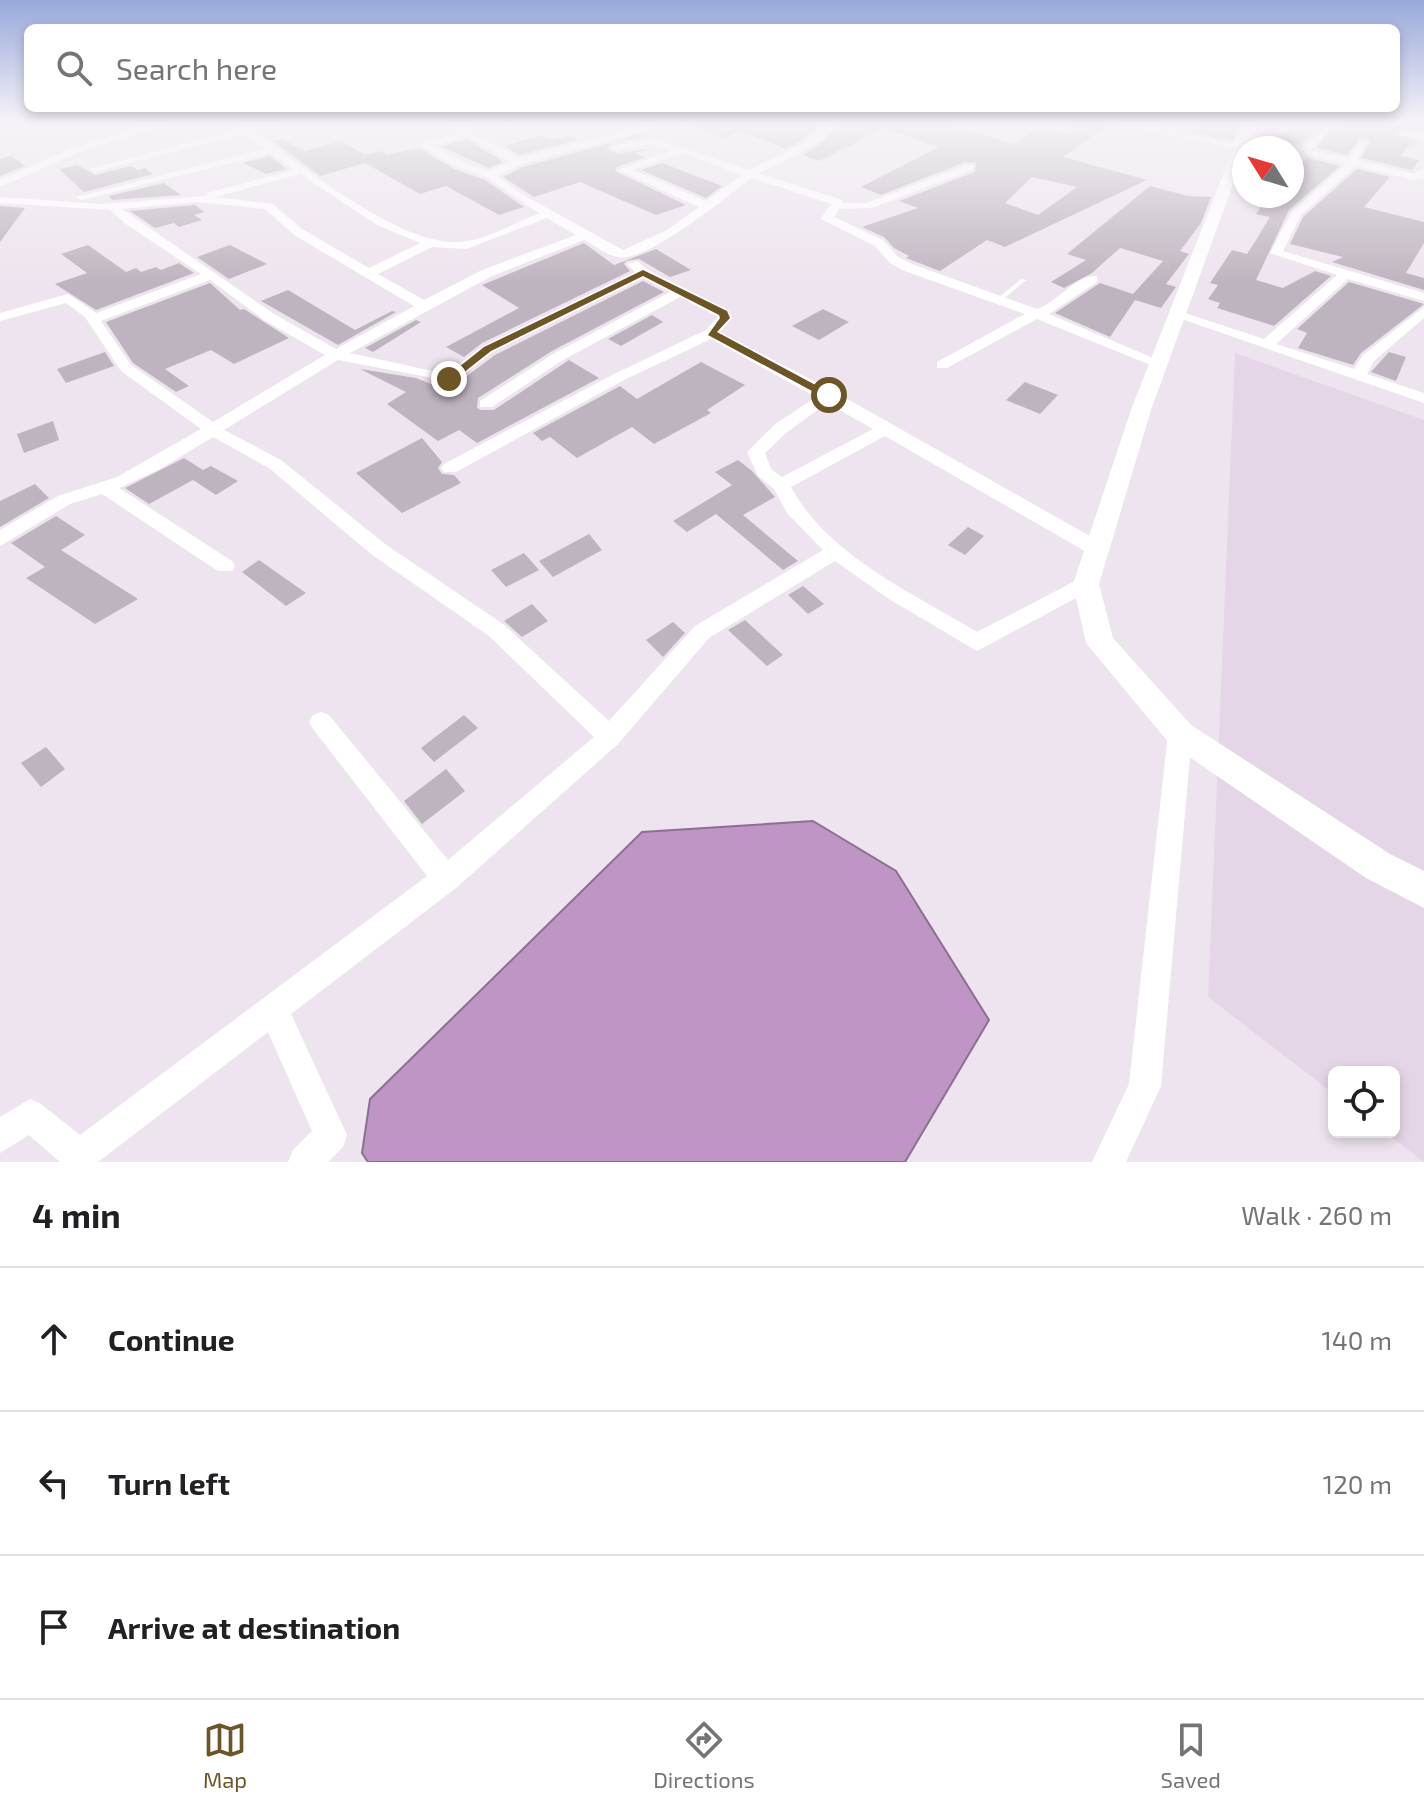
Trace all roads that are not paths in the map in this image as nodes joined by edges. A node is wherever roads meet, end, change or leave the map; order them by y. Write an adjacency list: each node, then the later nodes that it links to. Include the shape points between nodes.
1 (20, 175): 12 (street)
2 (177, 175): 15 (street)
3 (285, 175): 13 (street)
4 (312, 175): 21 (street, via 382,223)
5 (490, 175): 19 (street)
6 (635, 175): 16 (street)
7 (748, 175): 16 (street)
8 (754, 175): 18 (street, via 838,202)
9 (948, 175): 18 (street, via 868,206)
10 (1230, 175): 35 (street)
11 (1340, 175): 25 (street, via 1296,213 1276,253)
12 (0, 184)
13 (196, 199): 17 (street); 24 (street, via 269,206 298,232)
14 (0, 200): 15 (street)
15 (55, 203): 17 (street)
16 (705, 205): 22 (street, via 671,233)
17 (113, 206): 26 (street)
18 (837, 206): 31 (street, via 827,218 879,243 894,260)
19 (548, 214): 20 (street); 21 (street, via 461,246)
20 (585, 236): 22 (street); 32 (street, via 487,273)
21 (431, 243): 24 (street)
22 (621, 254): 23 (street)
23 (643, 273): 29 (street); 40 (street, via 488,349 449,379)
24 (367, 274): 32 (street)
25 (1346, 274): 30 (street); 39 (street)
26 (212, 275): 37 (street); 40 (street, via 269,317)
27 (1092, 279): 34 (street, via 1052,309)
28 (1023, 280): 31 (lane)
29 (681, 291): 38 (street, via 723,313 725,318); 46 (street, via 558,357)
30 (1424, 297)
31 (999, 300): 34 (street)
32 (424, 306): 40 (street)
33 (1424, 311): 43 (street, via 1368,358)
34 (1036, 314): 41 (street); 42 (street)
35 (1177, 315): 39 (street); 41 (street)
36 (0, 317): 37 (street, via 68,298)
37 (93, 319): 47 (street, via 126,368)
38 (711, 333): 44 (street); 49 (street)
39 (1266, 345): 43 (street)
40 (336, 355): 47 (street)
41 (1158, 363): 53 (street)
42 (942, 365)
43 (1357, 377): 45 (street)
44 (829, 395): 48 (street); 50 (street, via 756,452 764,472)
45 (1424, 398)
46 (486, 404)
47 (211, 429): 51 (street, via 154,465); 59 (street, via 275,464 378,549 496,630)
48 (886, 429): 50 (street); 53 (street)
49 (450, 468)
50 (781, 485): 54 (street, via 793,511)
51 (104, 487): 52 (street, via 64,500); 55 (street)
52 (0, 539)
53 (1097, 549): 56 (street)
54 (835, 552): 56 (street, via 977,642); 59 (street, via 702,632)
55 (225, 566)
56 (1086, 584): 58 (street, via 1100,643)
57 (321, 722): 60 (street)
58 (1180, 734): 61 (street, via 1378,866); 65 (street, via 1145,1086)
59 (610, 737): 60 (street)
60 (446, 879): 62 (street)
61 (1424, 890)
62 (273, 1009): 63 (street, via 79,1156 30,1115); 64 (street, via 331,1135)
63 (0, 1137)
64 (305, 1162)
65 (1109, 1162)

